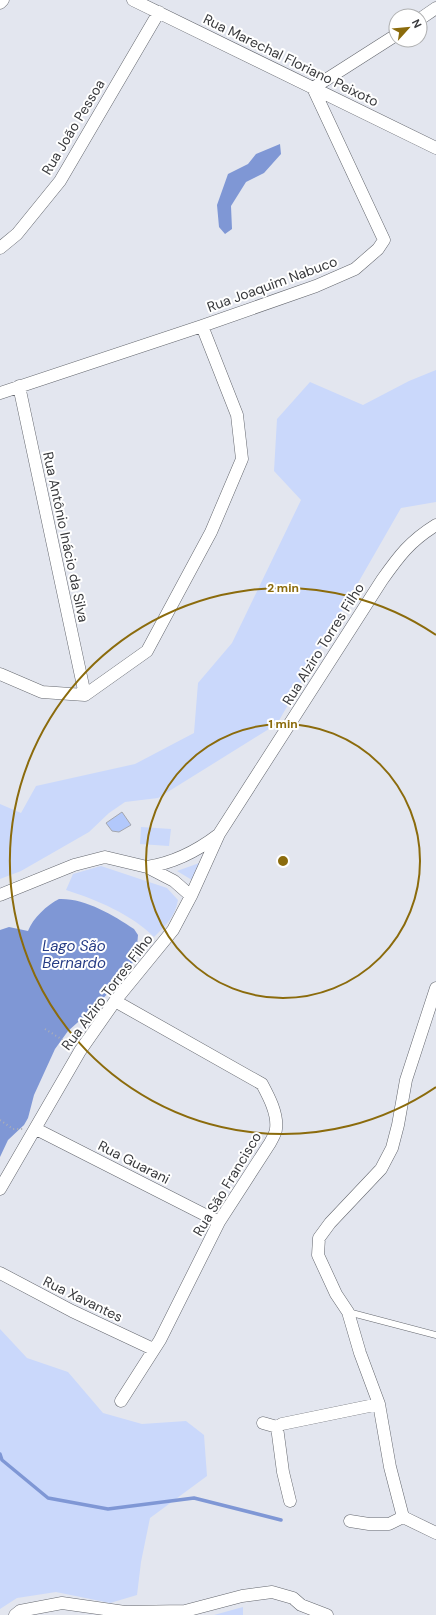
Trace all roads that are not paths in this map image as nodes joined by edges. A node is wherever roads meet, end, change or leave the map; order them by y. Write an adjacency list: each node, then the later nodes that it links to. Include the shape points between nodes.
1 (3, 0): 3 (street)
2 (133, 0): 4 (street, Rua Marechal Floriano Peixoto)
3 (0, 3)
4 (159, 12): 6 (street, Rua Marechal Floriano Peixoto); 8 (street, Rua João Pessoa, via 60,181 17,234)
5 (388, 40): 6 (street)
6 (313, 88): 7 (street, Rua Marechal Floriano Peixoto); 9 (street, Rua Joaquim Nabuco, via 384,240 378,249 355,269 316,286)
7 (436, 148)
8 (0, 248)
9 (202, 326): 10 (street, Rua Joaquim Nabuco); 14 (street, via 237,415 242,459 211,532 147,650)
10 (18, 386): 11 (street, Rua Joaquim Nabuco); 14 (street, Rua Antônio Inácio da Silva)
11 (0, 393)
12 (436, 524): 15 (street, Rua Alziro Torres Filho, via 403,550)
13 (0, 674): 14 (street, via 42,692)
14 (85, 695)
15 (219, 834): 16 (street, via 204,846 164,864); 18 (street, Rua Alziro Torres Filho)
16 (146, 866): 17 (street, via 105,857 74,865); 18 (street, via 174,881)
17 (0, 895)
18 (191, 896): 20 (street, Rua Alziro Torres Filho, via 172,930)
19 (436, 988): 25 (street, via 406,1080 392,1148 381,1169 319,1238 318,1255 336,1294)
20 (115, 1001): 21 (street, Rua Alziro Torres Filho, via 80,1051); 23 (street, Rua São Francisco, via 262,1084 270,1098 277,1130)
21 (36, 1129): 22 (street, Rua Alziro Torres Filho); 23 (street, Rua Guarani)
22 (0, 1189)
23 (219, 1222): 27 (street, Rua São Francisco)
24 (0, 1273): 27 (street, Rua Xavantes, via 72,1311)
25 (348, 1312): 26 (lane); 29 (street)
26 (436, 1335)
27 (154, 1349): 28 (street, Rua São Francisco)
28 (121, 1401)
29 (379, 1404): 31 (street); 33 (street, via 390,1467)
30 (263, 1423): 31 (street)
31 (277, 1427): 32 (street)
32 (290, 1501)
33 (403, 1517): 34 (street, via 388,1524); 35 (street)
34 (350, 1520)
35 (436, 1534)
36 (15, 1615): 37 (street, via 20,1611 62,1603 124,1612 185,1612 242,1596 272,1592 292,1598 301,1605)
37 (327, 1615)

